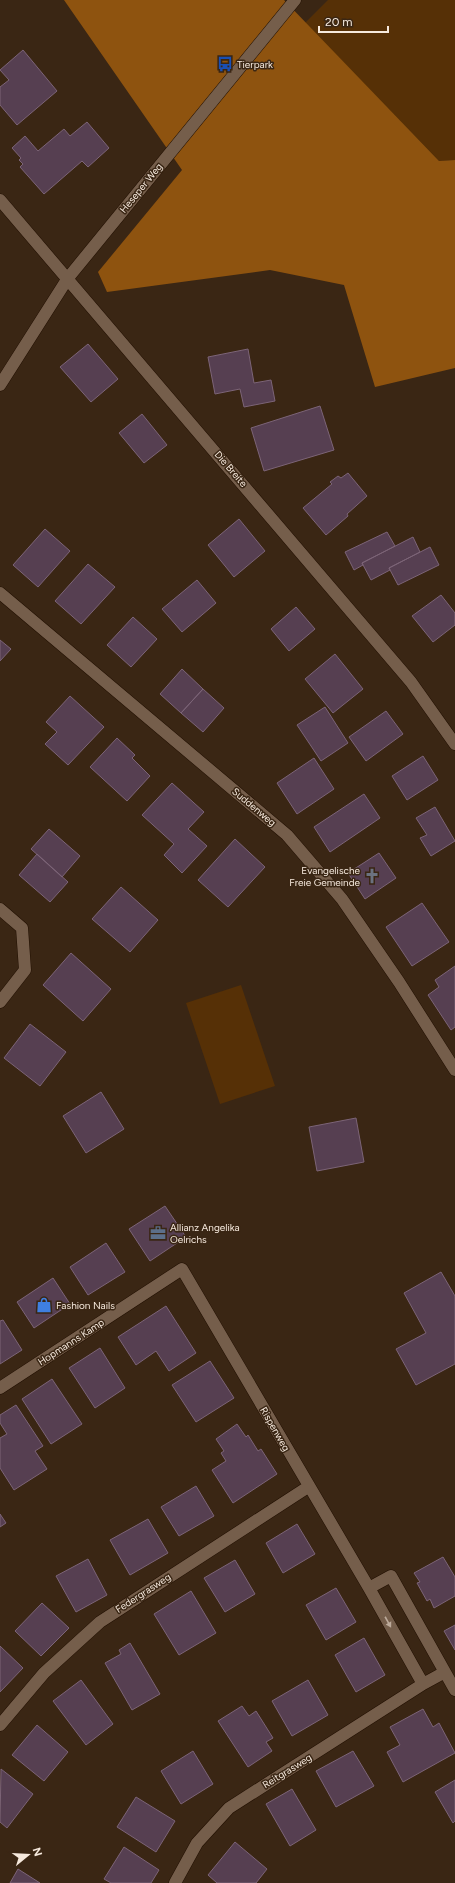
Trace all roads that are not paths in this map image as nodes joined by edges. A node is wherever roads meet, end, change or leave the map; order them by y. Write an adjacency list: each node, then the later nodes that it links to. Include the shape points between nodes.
1 (295, 0): 3 (street, Heseper Weg)
2 (0, 200): 3 (street, Die Breite)
3 (68, 278): 4 (street, Heseper Weg); 6 (street, Die Breite, via 411,682)
4 (0, 385)
5 (0, 593): 9 (street, Suddenweg, via 287,835 342,899)
6 (455, 744)
7 (0, 909): 8 (street, via 22,928 25,970)
8 (0, 1002)
9 (455, 1070)
10 (182, 1269): 11 (street, Hopmanns Kamp); 12 (street, Rispenweg)
11 (0, 1388)
12 (308, 1486): 13 (street, Rispenweg); 17 (street, Federgrasweg, via 100,1622 44,1673)
13 (369, 1588): 14 (street, via 390,1576); 15 (street, Rispenweg, one-way to 15)
14 (444, 1672): 15 (street); 16 (street)
15 (423, 1684): 18 (street, Reitgrasweg, via 229,1808 197,1843)
16 (455, 1690)
17 (0, 1725)
18 (175, 1883)

